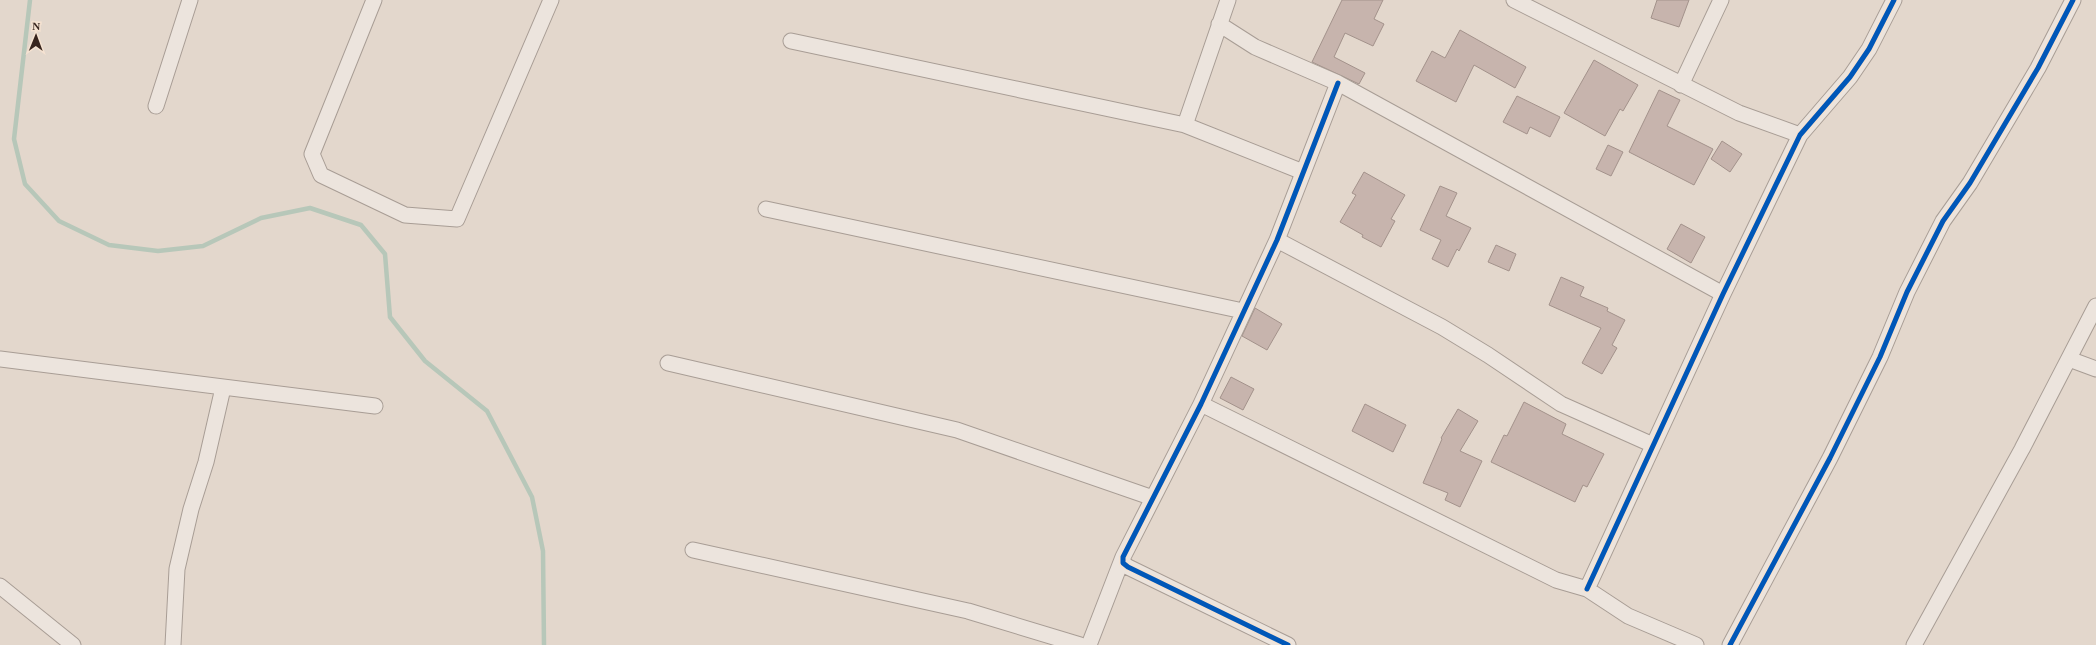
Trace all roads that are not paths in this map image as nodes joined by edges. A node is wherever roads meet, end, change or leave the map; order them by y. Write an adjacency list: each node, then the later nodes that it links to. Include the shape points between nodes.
1 (190, 0): 13 (street)
2 (374, 0): 3 (street, via 312,154 321,175 405,214 457,219)
3 (552, 0)
4 (1228, 0): 9 (street)
5 (1514, 0): 12 (street)
6 (1721, 0): 12 (street)
7 (1894, 0): 15 (street, via 1869,49 1850,76)
8 (2073, 0): 41 (street, via 2038,68 1970,183 1944,221 1907,292 1880,357 1830,458)
9 (1219, 24): 11 (street, via 1255,47); 14 (street)
10 (791, 41): 14 (street)
11 (1338, 83): 16 (street); 19 (street)
12 (1681, 85): 15 (street, via 1739,113)
13 (156, 106)
14 (1185, 125): 16 (street)
15 (1800, 135): 19 (street)
16 (1303, 172): 18 (street)
17 (766, 209): 21 (street)
18 (1277, 240): 21 (street); 29 (street, via 1442,327 1561,404)
19 (1723, 294): 29 (street)
20 (2096, 306): 22 (street)
21 (1243, 311): 27 (street)
22 (2069, 358): 25 (street); 42 (street)
23 (0, 359): 26 (street)
24 (668, 363): 30 (street, via 957,430)
25 (2096, 369)
26 (223, 388): 28 (street); 36 (street, via 178,569)
27 (1201, 404): 30 (street); 34 (street, via 1556,580)
28 (375, 406)
29 (1653, 446): 34 (street)
30 (1153, 498): 32 (street)
31 (693, 550): 37 (street, via 968,611)
32 (1123, 557): 38 (street); 39 (street, via 1123,563 1128,567)
33 (0, 586): 35 (street)
34 (1587, 589): 40 (street, via 1628,616)
35 (73, 645)
36 (174, 645)
37 (1080, 645)
38 (1089, 645)
39 (1288, 645)
40 (1696, 645)
41 (1730, 645)
42 (1914, 645)

